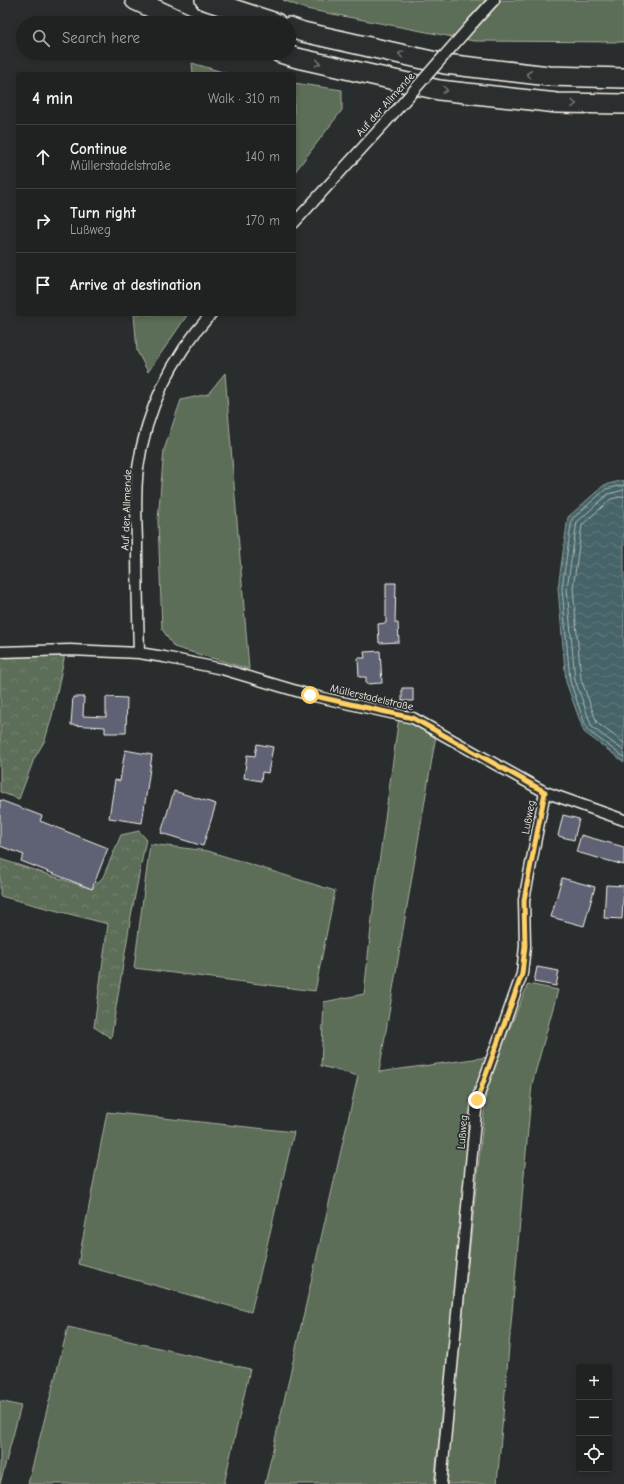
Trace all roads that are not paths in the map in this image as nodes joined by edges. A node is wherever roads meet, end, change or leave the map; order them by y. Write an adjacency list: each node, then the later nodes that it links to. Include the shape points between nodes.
1 (136, 0): 4 (highway)
2 (205, 0): 5 (highway)
3 (494, 0): 10 (street, Auf der Allmende, bridge)
4 (170, 16)
5 (254, 16)
6 (296, 30): 8 (highway, one-way to 6, via 549,76 445,64)
7 (296, 58): 9 (highway, one-way to 9, via 439,90 557,104)
8 (624, 78)
9 (624, 104)
10 (296, 221)
11 (209, 316): 13 (street, Auf der Allmende, via 176,360 161,387 147,425 138,468 136,511)
12 (0, 652): 13 (street, Müllerstadelstraße, via 70,650)
13 (139, 653): 14 (street, Müllerstadelstraße, via 222,669 310,695 413,718)
14 (545, 792): 15 (street, Müllerstadelstraße); 16 (street, Lußweg, via 524,900 525,946 522,974 477,1100)
15 (624, 820)
16 (441, 1484)

